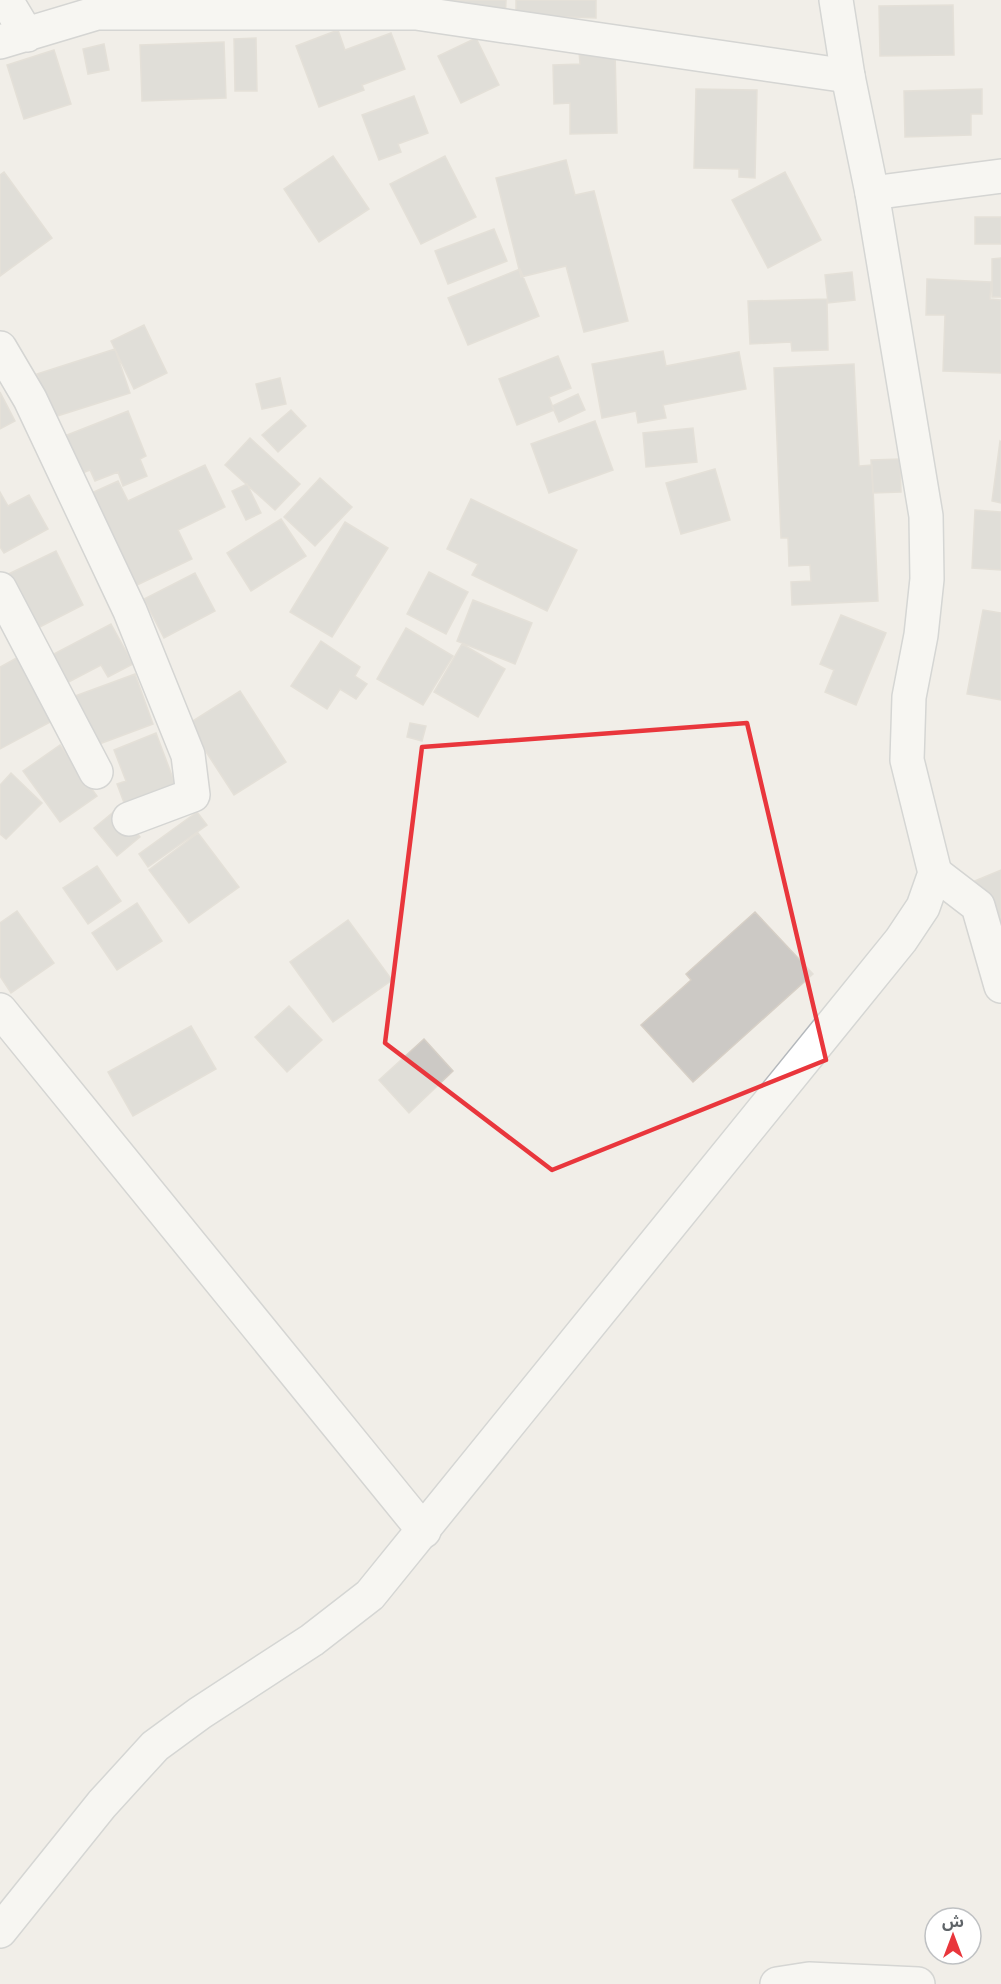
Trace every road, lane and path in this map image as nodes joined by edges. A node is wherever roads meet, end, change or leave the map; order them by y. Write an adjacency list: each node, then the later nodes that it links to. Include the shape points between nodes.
1 (6, 0): 4 (street)
2 (836, 0): 5 (street)
3 (255, 7): 4 (street, via 96,14); 5 (street, via 416,14)
4 (13, 39)
5 (848, 76): 7 (street)
6 (1001, 176): 7 (street)
7 (872, 193): 12 (street, via 926,516 927,579 909,697 907,760)
8 (0, 348): 11 (street, via 30,399 130,611 188,755 193,795)
9 (0, 589): 10 (street)
10 (96, 772)
11 (129, 819)
12 (935, 873): 13 (street, via 978,906); 15 (street, via 923,907 901,940)
13 (1001, 986)
14 (0, 1011): 15 (street)
15 (424, 1531): 16 (street, via 370,1595 312,1640 155,1746 102,1804)
16 (0, 1931)
17 (777, 1984): 18 (street, via 810,1979)
18 (918, 1984)

